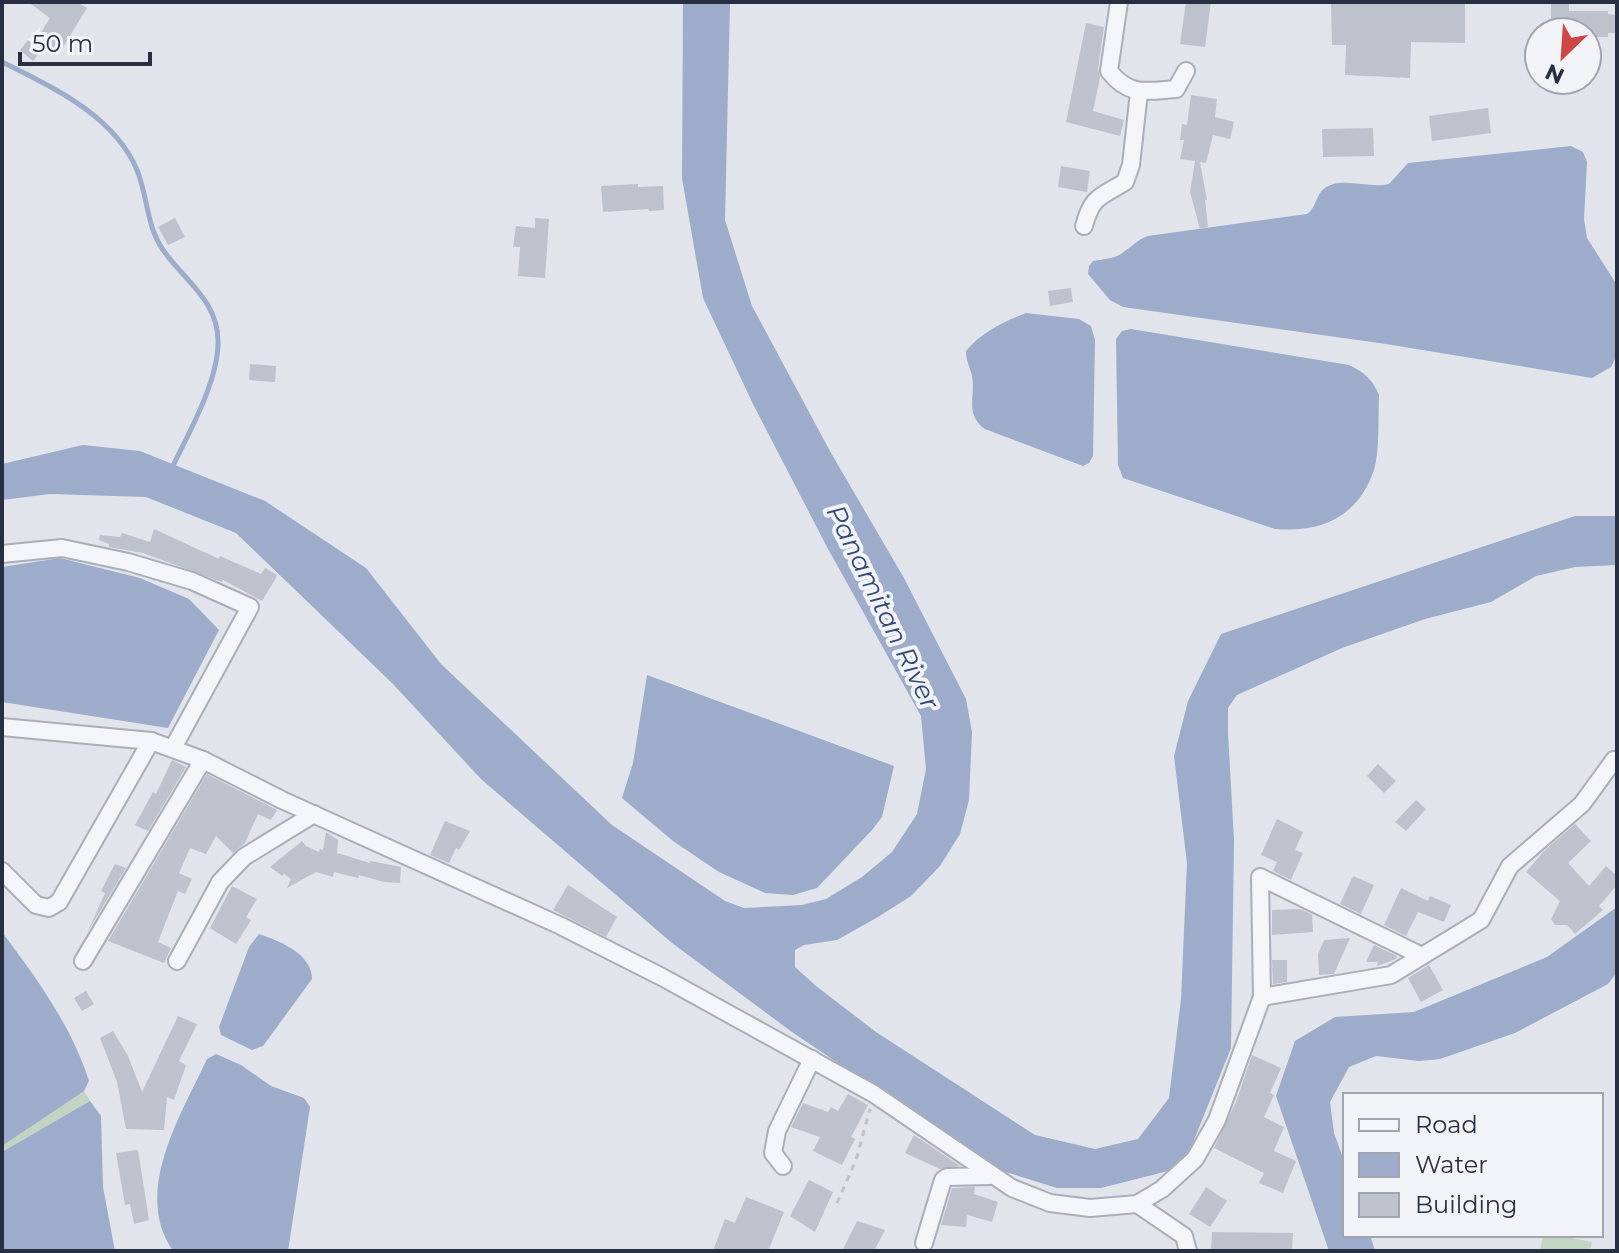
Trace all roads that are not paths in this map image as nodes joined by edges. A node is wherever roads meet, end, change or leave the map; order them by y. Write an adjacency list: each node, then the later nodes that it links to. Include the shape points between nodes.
1 (1119, 2): 3 (street, via 1109,71 1119,83)
2 (1186, 71): 3 (street, via 1176,89)
3 (1139, 92): 4 (street, via 1125,182 1096,198)
4 (1084, 226)
5 (2, 554): 8 (street, via 62,548 128,562 192,581 250,607)
6 (2, 727): 7 (street)
7 (151, 741): 8 (street); 12 (street, via 59,902 49,908 36,905)
8 (173, 748): 9 (street)
9 (203, 760): 11 (street); 14 (street)
10 (1614, 760): 13 (street, via 1582,804 1510,866 1481,920)
11 (314, 814): 15 (street, via 244,857 220,882); 17 (street, via 561,926)
12 (2, 871)
13 (1422, 956): 16 (street, via 1391,975); 16 (street, via 1260,877)
14 (83, 961)
15 (177, 961)
16 (1262, 997): 20 (street, via 1217,1120 1195,1159)
17 (812, 1059): 18 (street, via 777,1131 773,1153); 19 (street, via 874,1094)
18 (783, 1166)
19 (990, 1176): 20 (street, via 1050,1203 1090,1208); 21 (street, via 943,1180)
20 (1137, 1204): 22 (street, via 1184,1236)
21 (924, 1243)
22 (1188, 1251)

